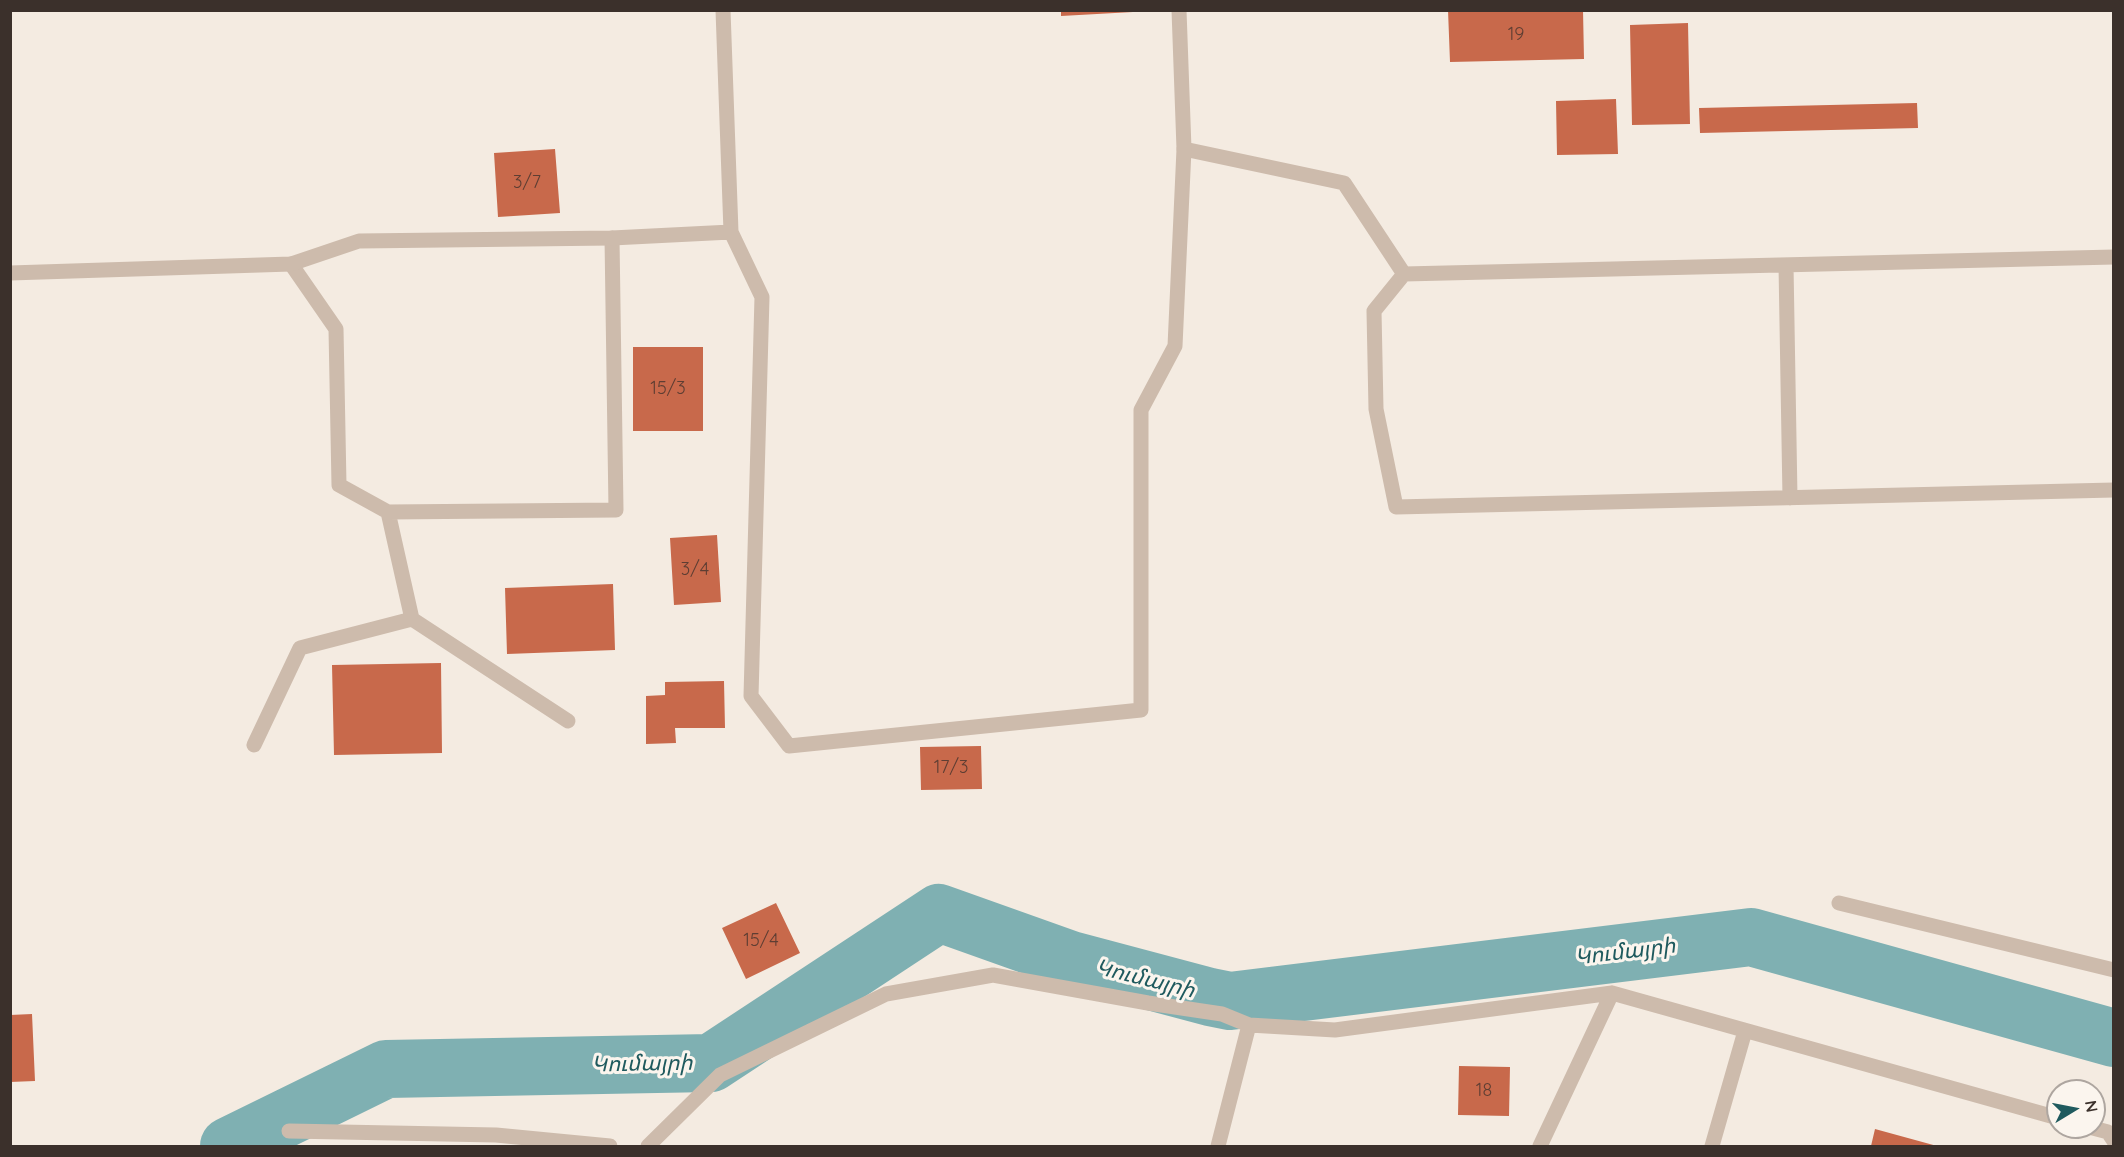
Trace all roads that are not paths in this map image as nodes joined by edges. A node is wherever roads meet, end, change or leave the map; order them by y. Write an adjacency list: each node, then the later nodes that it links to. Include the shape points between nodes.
1 (723, 10): 4 (street)
2 (1179, 10): 3 (street)
3 (1184, 148): 4 (street, via 1175,346 1141,410 1142,710 789,746 751,696 762,297); 10 (street, via 1344,183)
4 (731, 232): 5 (street)
5 (612, 238): 7 (street, via 359,241); 13 (street, via 616,510)
6 (2114, 257): 8 (street)
7 (291, 264): 9 (street); 13 (street, via 336,328 339,485)
8 (1786, 265): 10 (street); 12 (street)
9 (10, 273)
10 (1404, 274): 12 (street, via 1374,311 1376,409 1396,507)
11 (2114, 490): 12 (street)
12 (1790, 498)
13 (388, 512): 14 (street)
14 (412, 619): 15 (street); 16 (street, via 300,648)
15 (568, 721)
16 (254, 745)
17 (1839, 903): 18 (street)
18 (2114, 970)
19 (1612, 993): 20 (street, via 1335,1030); 21 (street); 27 (street)
20 (1249, 1025): 25 (street, via 1222,1014 993,975 886,994 720,1075); 26 (street)
21 (1745, 1031): 22 (street); 28 (street)
22 (2046, 1115)
23 (289, 1131): 24 (street, via 496,1136)
24 (610, 1146)
25 (648, 1146)
26 (1218, 1146)
27 (1540, 1146)
28 (1712, 1146)

